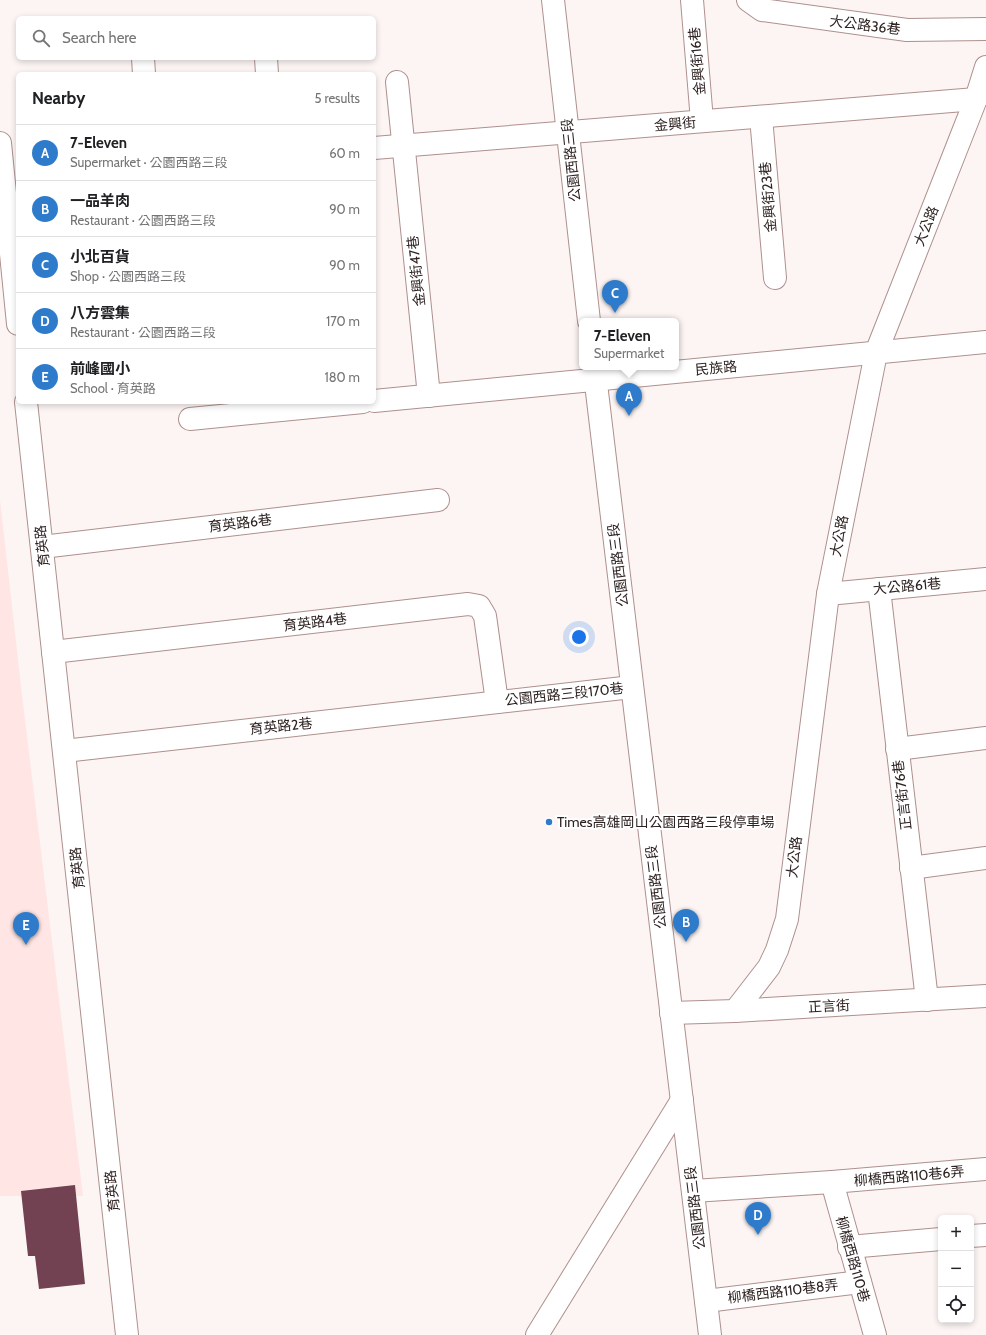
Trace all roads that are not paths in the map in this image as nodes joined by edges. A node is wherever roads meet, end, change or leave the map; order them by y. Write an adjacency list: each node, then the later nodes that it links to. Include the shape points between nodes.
1 (553, 0): 14 (street, 公園西路三段)
2 (692, 0): 13 (street, 金興街16巷)
3 (748, 0): 4 (street, 大公路36巷, via 762,10 907,30)
4 (986, 29)
5 (143, 60): 8 (street)
6 (266, 60): 9 (street)
7 (986, 67): 11 (street, 大公路)
8 (144, 72)
9 (268, 72)
10 (397, 82): 16 (street, 金興街47巷)
11 (976, 99): 12 (street, 金興街); 23 (street, 大公路)
12 (761, 117): 13 (street, 金興街); 19 (street, 金興街23巷)
13 (702, 121): 14 (street, 金興街)
14 (568, 132): 16 (street, 金興街); 21 (street, 公園西路三段)
15 (0, 143): 18 (street)
16 (402, 146): 17 (street, 金興街); 27 (street, 金興街47巷)
17 (376, 148)
18 (10, 179): 20 (street)
19 (775, 278)
20 (16, 288)
21 (589, 318)
22 (986, 342): 23 (street, 民族路)
23 (876, 353): 24 (street, 民族路); 37 (street, 大公路)
24 (679, 367)
25 (637, 370): 26 (street, 民族路)
26 (595, 373): 27 (street, 民族路); 39 (street, 公園西路三段)
27 (429, 396): 28 (street, 民族路)
28 (376, 401)
29 (26, 404): 34 (street, 育英路)
30 (322, 404): 31 (street)
31 (301, 405): 32 (street)
32 (190, 419)
33 (438, 500): 34 (street, 育英路6巷)
34 (42, 547): 38 (street, 育英路)
35 (986, 579): 36 (street, 大公路61巷)
36 (879, 589): 37 (street, 大公路61巷); 42 (street, 正言街76巷)
37 (828, 594): 48 (street, 大公路, via 787,919 769,967)
38 (53, 652): 40 (street, 育英路4巷, via 468,604 479,606 485,616); 43 (street, 育英路)
39 (632, 687): 40 (street, 公園西路三段170巷); 49 (street, 公園西路三段)
40 (497, 702): 43 (street, 育英路2巷)
41 (986, 738): 42 (street)
42 (897, 749): 45 (street, 正言街76巷)
43 (64, 751): 60 (street, 育英路)
44 (986, 858): 45 (street)
45 (911, 868): 47 (street, 正言街76巷)
46 (986, 996): 47 (street, 正言街)
47 (927, 1000): 48 (street, 正言街)
48 (735, 1011): 49 (street, 正言街)
49 (671, 1013): 50 (street, 公園西路三段)
50 (682, 1100): 53 (street, 公園西路三段); 61 (street)
51 (986, 1170): 52 (street, 柳橋西路110巷6弄)
52 (832, 1182): 53 (street, 柳橋西路110巷6弄); 57 (street, 柳橋西路110巷)
53 (694, 1191): 59 (street, 公園西路三段)
54 (986, 1235): 55 (street)
55 (974, 1236)
56 (938, 1239): 57 (street)
57 (849, 1247): 58 (street, 柳橋西路110巷)
58 (860, 1282): 59 (street, 柳橋西路110巷8弄); 63 (street, 柳橋西路110巷)
59 (706, 1301): 62 (street, 公園西路三段)
60 (127, 1335)
61 (537, 1335)
62 (710, 1335)
63 (875, 1335)

